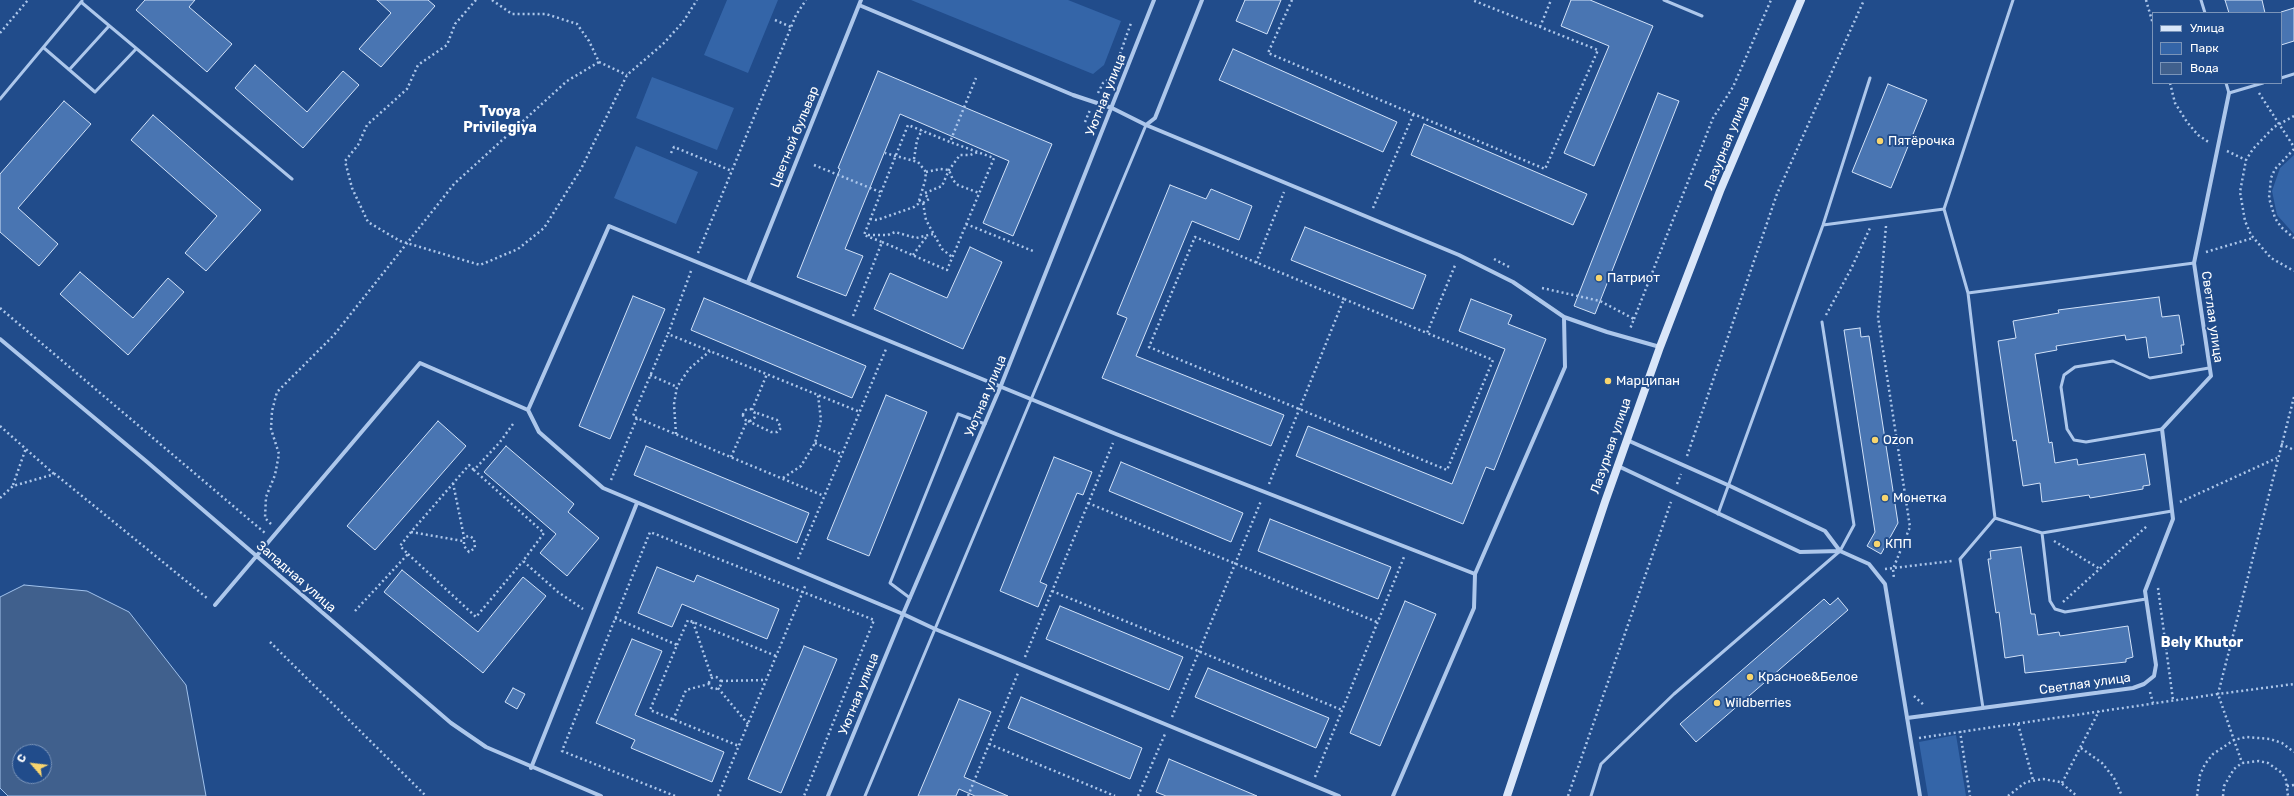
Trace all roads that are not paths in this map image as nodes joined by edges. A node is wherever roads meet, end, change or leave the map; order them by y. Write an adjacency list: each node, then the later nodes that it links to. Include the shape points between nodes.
1 (861, 0): 9 (street, Цветной бульвар)
2 (1154, 0): 23 (street, Уютная улица)
3 (1202, 0): 24 (street, via 1156,118)
4 (1664, 0): 11 (lane)
5 (1801, 0): 34 (street, Лазурная улица, via 1720,191)
6 (2013, 0): 26 (lane)
7 (2201, 0): 10 (lane)
8 (82, 1): 12 (lane); 13 (lane)
9 (859, 5): 23 (street); 29 (street, Цветной бульвар)
10 (2205, 12)
11 (1702, 16)
12 (109, 26): 14 (lane); 15 (lane)
13 (44, 48): 15 (lane); 22 (lane)
14 (136, 50): 15 (lane, via 96,92); 25 (lane)
15 (69, 70)
16 (2294, 74): 18 (lane)
17 (1870, 78): 27 (lane)
18 (2282, 78)
19 (2226, 84): 21 (lane)
20 (2260, 84): 21 (lane)
21 (2229, 93): 28 (street, Светлая улица)
22 (0, 99)
23 (1112, 108): 24 (street); 36 (street, Уютная улица)
24 (1146, 125): 31 (street, via 1459,255 1513,282); 37 (lane)
25 (292, 179)
26 (1944, 209): 27 (lane); 30 (lane)
27 (1823, 226): 43 (lane)
28 (2194, 264): 30 (lane); 35 (street, Светлая улица)
29 (748, 282): 36 (street); 38 (street, via 609,226)
30 (1968, 293): 47 (lane)
31 (1564, 317): 34 (street); 51 (street, via 1565,367)
32 (1822, 322): 49 (lane, via 1854,525)
33 (0, 339): 50 (street, Западная улица, via 146,460)
34 (1660, 347): 41 (street, Лазурная улица)
35 (2209, 368): 40 (street, Светлая улица, via 2211,376); 40 (lane, via 2150,378 2113,361 2075,367 2064,375 2061,387 2068,429 2074,440 2086,442)
36 (1000, 388): 37 (street); 39 (street, Уютная улица)
37 (1031, 399): 51 (street); 56 (lane)
38 (528, 410): 44 (street, via 539,432 607,490); 50 (street, via 420,363)
39 (985, 424): 52 (street, Уютная улица); 52 (lane, via 958,414 890,583)
40 (2162, 429): 45 (street, Светлая улица)
41 (1626, 440): 42 (street, Лазурная улица); 43 (street)
42 (1618, 466): 46 (street); 65 (street, Лазурная улица)
43 (1730, 486): 46 (lane); 49 (street, via 1825,532)
44 (637, 503): 55 (street); 59 (street)
45 (2173, 510): 48 (lane); 53 (street, Светлая улица, via 2173,519 2145,591)
46 (1718, 514): 49 (street, via 1800,552)
47 (1995, 518): 48 (lane); 57 (lane, via 1960,559)
48 (2042, 533): 53 (lane, via 2050,601 2055,609 2065,612)
49 (1840, 551): 58 (street, via 1869,564 1885,584); 66 (lane, via 1674,694 1601,764)
50 (257, 557): 54 (street); 59 (street, Западная улица, via 451,723 486,747)
51 (1475, 574): 64 (street, via 1474,608)
52 (910, 598): 55 (street, Уютная улица)
53 (2146, 599): 57 (street, Светлая улица, via 2156,665 2154,676 2144,684 2133,688)
54 (216, 605)
55 (903, 614): 56 (street); 61 (street, Уютная улица)
56 (935, 629): 62 (lane); 63 (street)
57 (1983, 708): 58 (street, Светлая улица)
58 (1907, 718): 67 (street)
59 (531, 768): 60 (street, Западная улица)
60 (601, 796)
61 (828, 796)
62 (865, 796)
63 (1339, 796)
64 (1393, 796)
65 (1508, 796)
66 (1591, 796)
67 (1920, 796)

